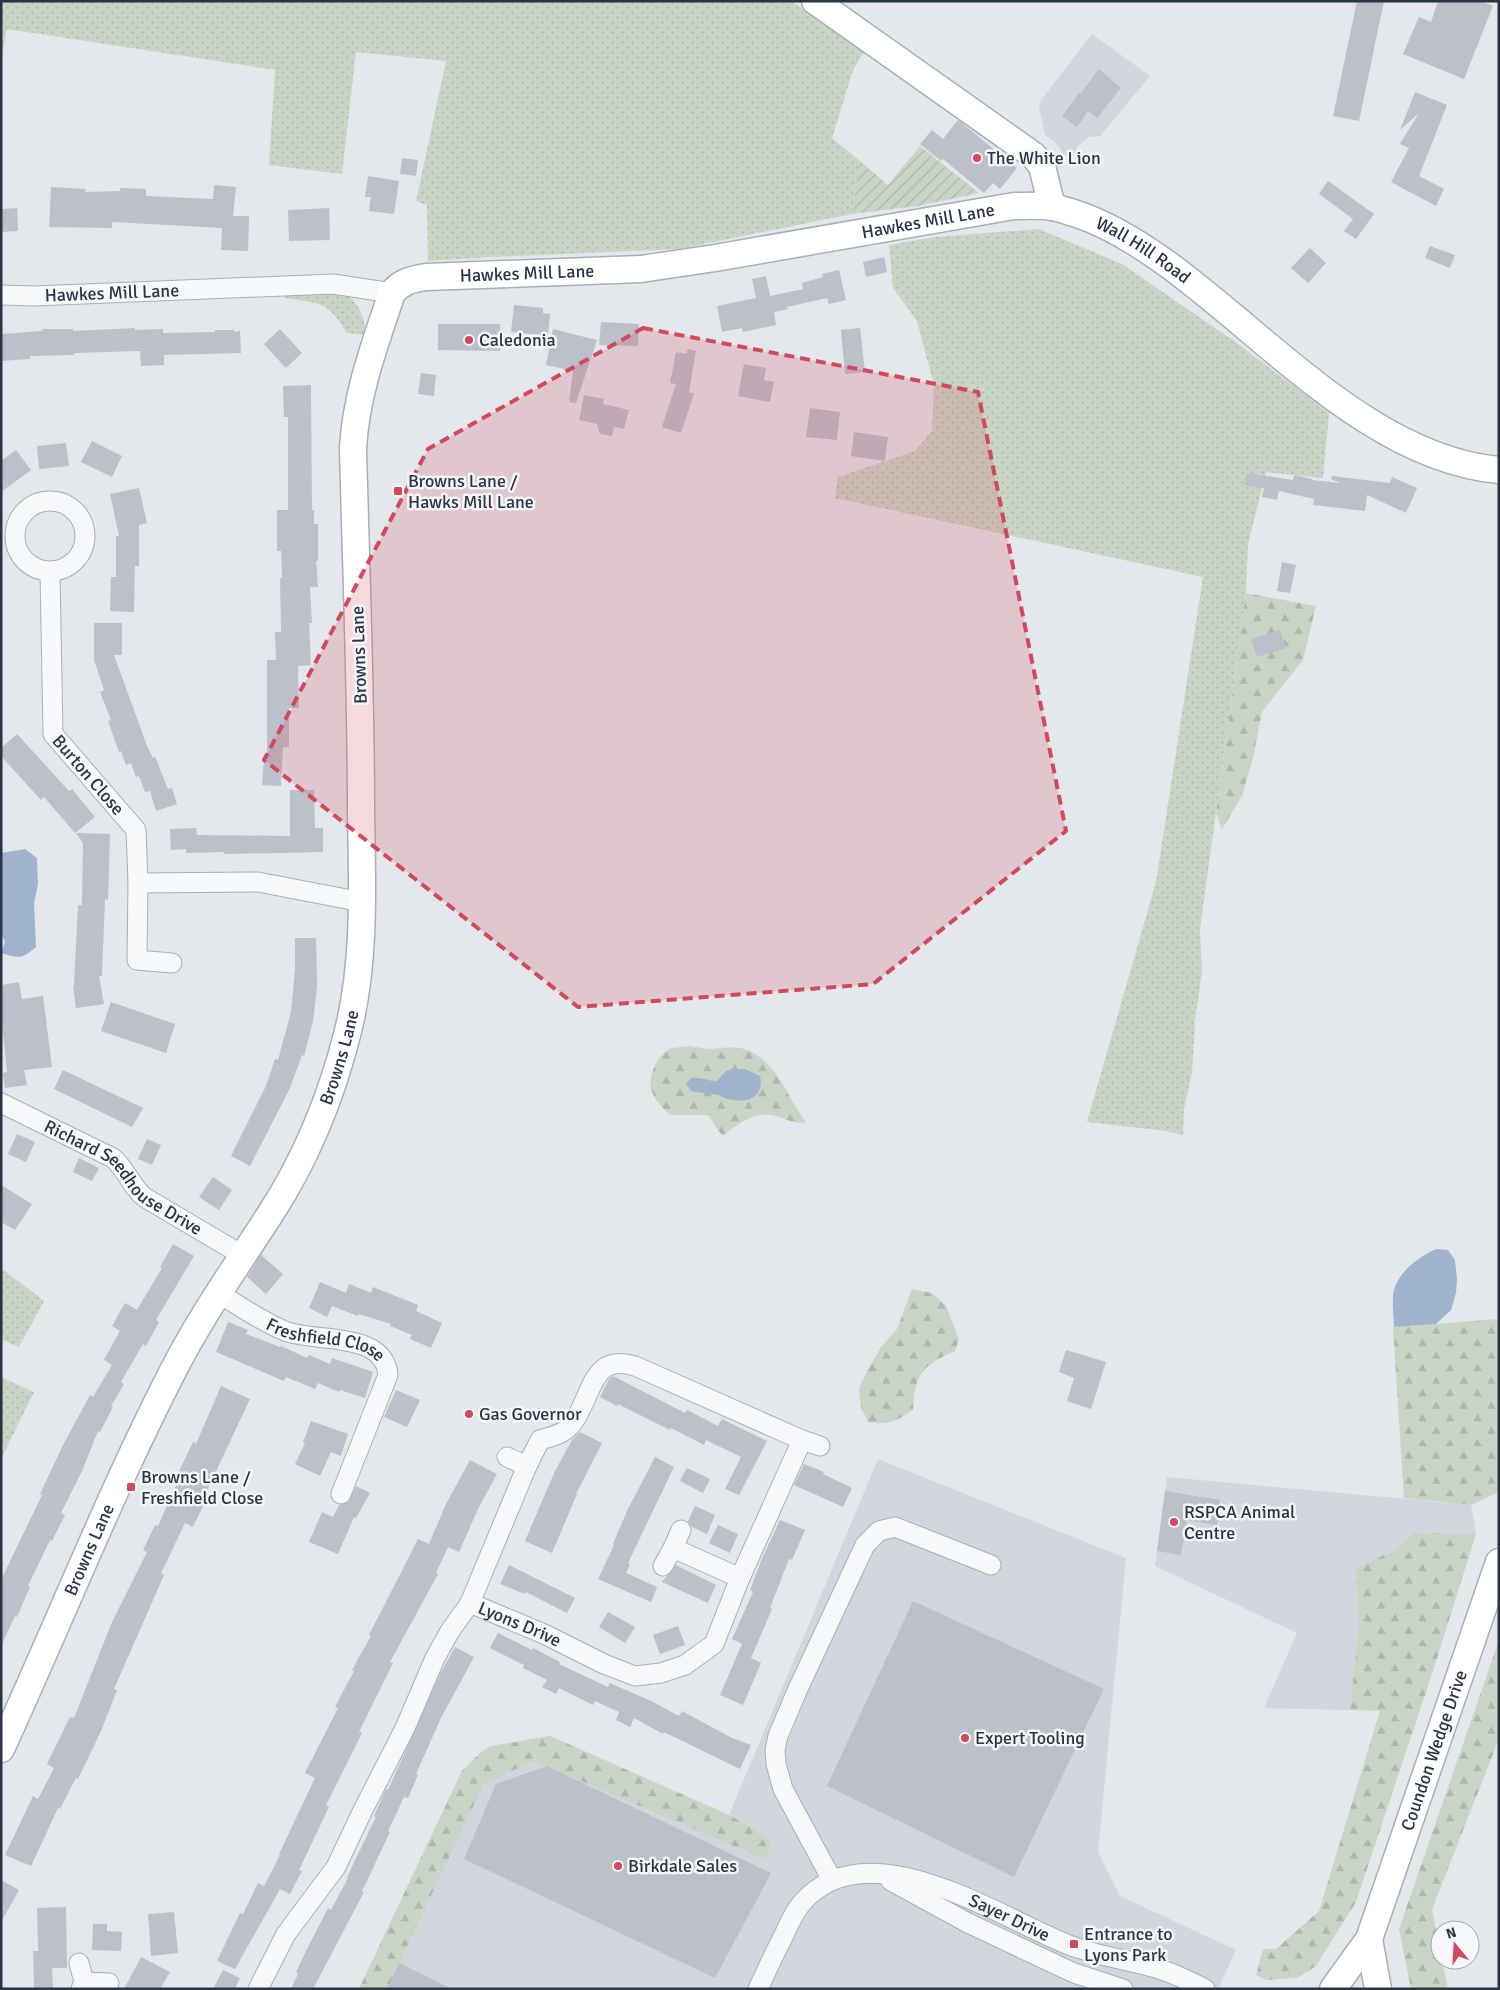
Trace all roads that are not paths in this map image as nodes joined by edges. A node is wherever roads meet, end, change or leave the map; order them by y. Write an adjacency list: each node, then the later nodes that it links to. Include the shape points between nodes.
1 (815, 1): 2 (street, via 1033,155 1042,166)
2 (1052, 207): 3 (street, Hawkes Mill Lane, via 1014,206 642,269 420,278 404,283); 5 (street, Wall Hill Road, via 1095,220 1136,241 1222,305 1352,412 1391,436 1440,457)
3 (392, 293): 4 (street, Hawkes Mill Lane, via 333,284); 8 (street, Browns Lane, via 359,396 353,448 361,703)
4 (1, 295)
5 (1499, 470)
6 (50, 572): 7 (street, Burton Close, via 53,734 136,830)
7 (138, 883): 8 (street, via 258,882); 9 (street, Burton Close, via 137,960)
8 (362, 902): 11 (street, Browns Lane, via 358,979 348,1031 332,1082 315,1129 293,1173)
9 (172, 962)
10 (1, 1103): 11 (street, Richard Seedhouse Drive, via 112,1158 144,1197)
11 (242, 1254): 12 (street, Browns Lane)
12 (218, 1293): 17 (street, Freshfield Close, via 286,1332 346,1340 374,1351 384,1360 388,1374); 25 (street, Browns Lane, via 174,1369 130,1460)
13 (802, 1440): 14 (street); 16 (street, via 622,1362 608,1364 597,1375 571,1425 560,1434 540,1440); 23 (street, Lyons Drive)
14 (820, 1446)
15 (507, 1457): 16 (street)
16 (527, 1466): 24 (street)
17 (341, 1494)
18 (682, 1530): 19 (street)
19 (673, 1548): 22 (street); 23 (street)
20 (1499, 1562): 28 (street, Coundon Wedge Drive)
21 (991, 1565): 27 (street, via 895,1527 879,1531 865,1544 797,1691 775,1750 783,1789)
22 (663, 1566)
23 (740, 1578): 24 (street, Lyons Drive, via 714,1644 685,1665 661,1674 635,1676)
24 (470, 1602): 32 (street, Lyons Drive, via 435,1658 405,1728 336,1867 286,1934)
25 (1, 1749)
26 (869, 1873): 27 (street, Sayer Drive); 34 (street, Sayer Drive, via 899,1884 968,1923 1074,1972); 35 (street, Sayer Drive, via 907,1876 947,1890 1070,1946 1152,1967)
27 (832, 1880): 33 (street, Sayer Drive, via 812,1892 800,1905)
28 (1369, 1939): 36 (street, Coundon Wedge Drive); 37 (street, Coundon Wedge Drive)
29 (79, 1963): 31 (street)
30 (109, 1983): 31 (street)
31 (83, 1985)
32 (258, 1989)
33 (758, 1989)
34 (1123, 1989)
35 (1206, 1989)
36 (1333, 1989)
37 (1378, 1989)

